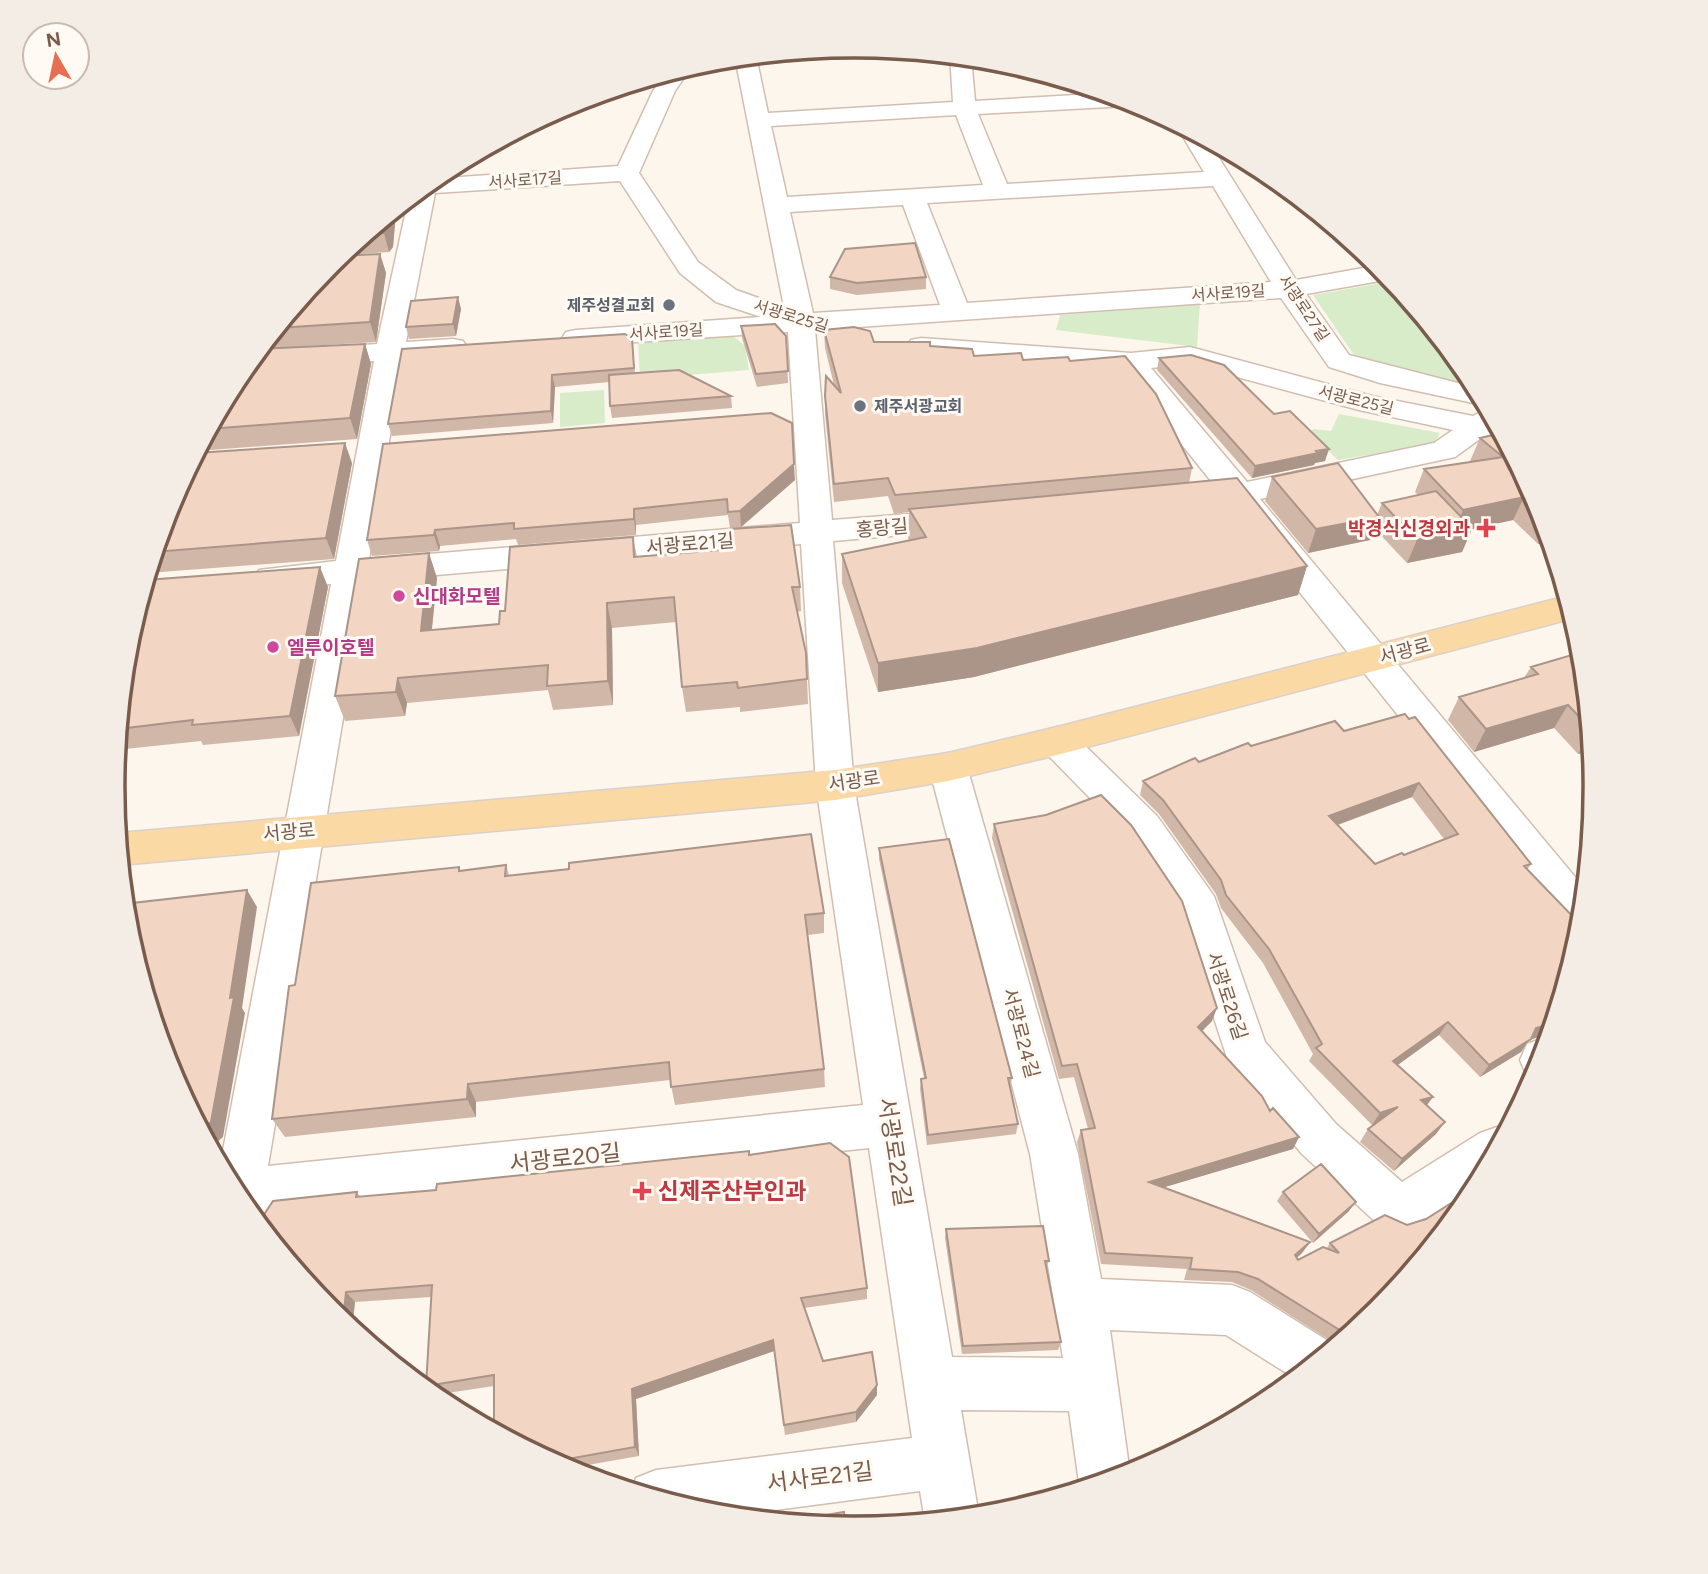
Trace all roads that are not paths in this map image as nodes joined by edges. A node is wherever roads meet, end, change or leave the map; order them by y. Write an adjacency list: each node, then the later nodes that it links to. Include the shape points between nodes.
1 (747, 66): 6 (street)
2 (961, 66): 5 (street)
3 (662, 84): 8 (street)
4 (1100, 101): 5 (street)
5 (965, 109): 6 (street); 11 (street)
6 (758, 120): 14 (street)
7 (1198, 144): 9 (street, 서광로27길)
8 (627, 173): 10 (street, 서사로17길); 19 (street, 서광로25길, via 689,267 726,296)
9 (1220, 178): 11 (street); 16 (street, 서광로27길)
10 (444, 185)
11 (998, 192): 12 (street)
12 (912, 197): 14 (street); 18 (street)
13 (417, 203): 22 (street, via 395,262)
14 (776, 205): 19 (street)
15 (1373, 274): 16 (street, 서사로19길)
16 (1289, 289): 17 (street, 서사로19길); 25 (street, 서광로27길)
17 (1002, 310): 18 (street, 서사로19길); 23 (street)
18 (957, 313): 19 (street, 서사로19길)
19 (801, 322): 20 (street, 서사로19길); 23 (street, 서광로25길, via 898,344); 34 (street, via 795,415)
20 (555, 340)
21 (472, 345): 22 (street)
22 (390, 351): 24 (street); 35 (street)
23 (1063, 357): 26 (street, 서광로25길)
24 (287, 359)
25 (1339, 361): 27 (street); 28 (street, 서광로27길)
26 (1131, 362): 27 (street, 서광로25길, via 1190,355); 31 (street)
27 (1369, 404): 29 (street, 서광로25길)
28 (1481, 414)
29 (1482, 416)
30 (1484, 420): 31 (street, via 1444,450)
31 (1239, 494): 32 (street); 38 (street)
32 (1171, 500)
33 (995, 517): 34 (street, 홍랑길)
34 (819, 534): 35 (street, 서광로21길); 41 (street)
35 (352, 572): 36 (street, 서광로21길); 42 (street)
36 (240, 580)
37 (1561, 610): 38 (main road, 서광로)
38 (1374, 659): 39 (main road, 서광로); 44 (street)
39 (1057, 741): 40 (main road, 서광로); 46 (street, 서광로26길, via 1143,827 1199,908 1245,1053 1320,1139 1399,1211)
40 (948, 767): 41 (main road, 서광로); 49 (street, 서광로24길, via 1054,1154)
41 (835, 785): 42 (main road, 서광로); 45 (street, 서광로22길)
42 (306, 831): 43 (main road, 서광로); 47 (street, 서광로20길)
43 (127, 848)
44 (1573, 904)
45 (891, 1124): 48 (street, 서광로20길); 51 (street, 서광로22길)
46 (1481, 1160)
47 (240, 1179)
48 (249, 1193)
49 (1080, 1303): 50 (street, via 1232,1310); 52 (street, 서광로24길)
50 (1309, 1357)
51 (931, 1382): 52 (street); 53 (street, 서광로22길)
52 (1092, 1385): 54 (street, 서광로24길)
53 (943, 1461): 55 (street, 서사로21길); 56 (street, 서광로22길)
54 (1103, 1472)
55 (681, 1495)
56 (950, 1510)

